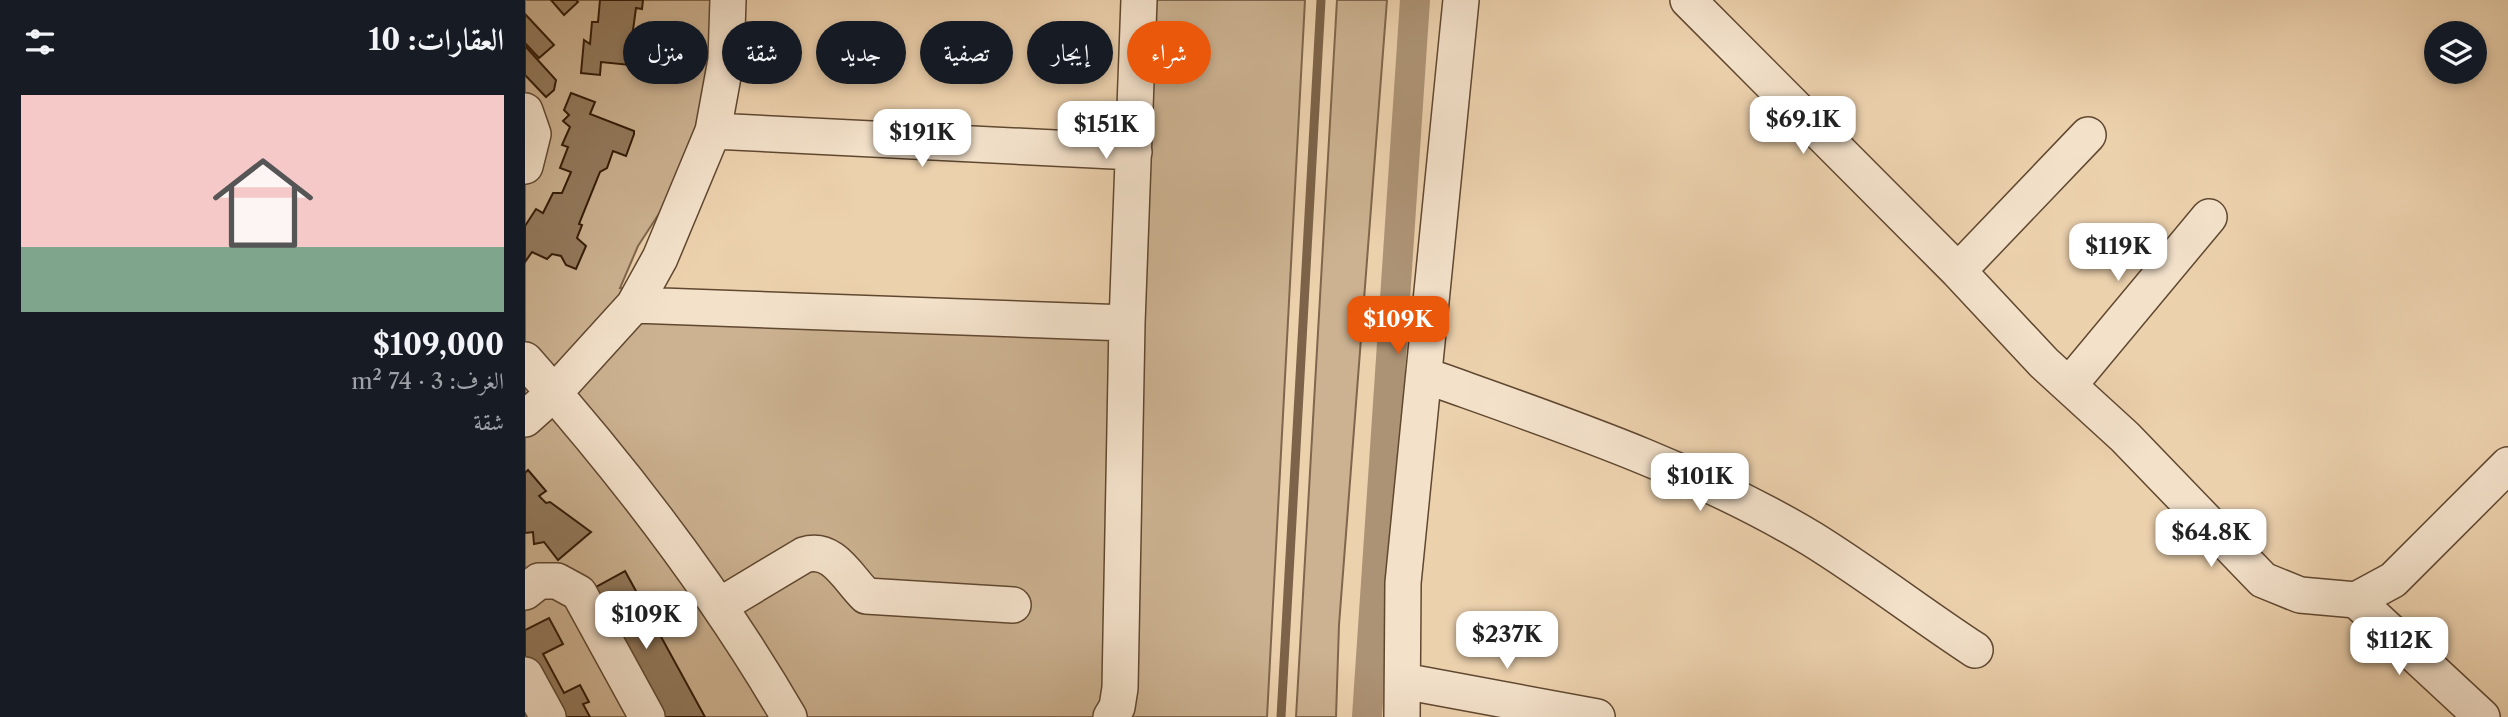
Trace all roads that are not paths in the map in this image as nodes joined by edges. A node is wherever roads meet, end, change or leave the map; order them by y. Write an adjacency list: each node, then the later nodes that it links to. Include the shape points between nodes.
1 (728, 0): 6 (street, via 726,60)
2 (1139, 0): 8 (street)
3 (1461, 0): 15 (street)
4 (1688, 0): 11 (street)
5 (525, 111): 9 (street, via 533,134)
6 (713, 131): 8 (street); 12 (street, via 660,258)
7 (2088, 135): 11 (street)
8 (1134, 152): 13 (street)
9 (525, 166)
10 (2209, 217): 16 (street)
11 (1958, 271): 16 (street, via 2044,363)
12 (634, 305): 13 (street); 17 (street)
13 (1127, 323): 30 (street, via 1120,688)
14 (525, 359): 17 (street)
15 (1424, 375): 24 (street, via 1571,428 1728,494 1812,539); 26 (street, via 1403,583)
16 (2070, 384): 21 (street, via 2263,580 2301,595)
17 (554, 393): 18 (street); 23 (street, via 632,484)
18 (525, 419)
19 (2508, 465): 21 (street, via 2393,580)
20 (525, 592): 28 (street, via 539,581 557,581 579,593)
21 (2356, 600): 33 (street)
22 (1013, 605): 23 (street, via 866,596 830,555 817,551)
23 (719, 606): 29 (street)
24 (1975, 650)
25 (525, 675): 27 (street)
26 (1403, 681): 31 (street); 32 (street)
27 (548, 717)
28 (647, 717)
29 (789, 717)
30 (1111, 717)
31 (1402, 717)
32 (1597, 717)
33 (2482, 717)

